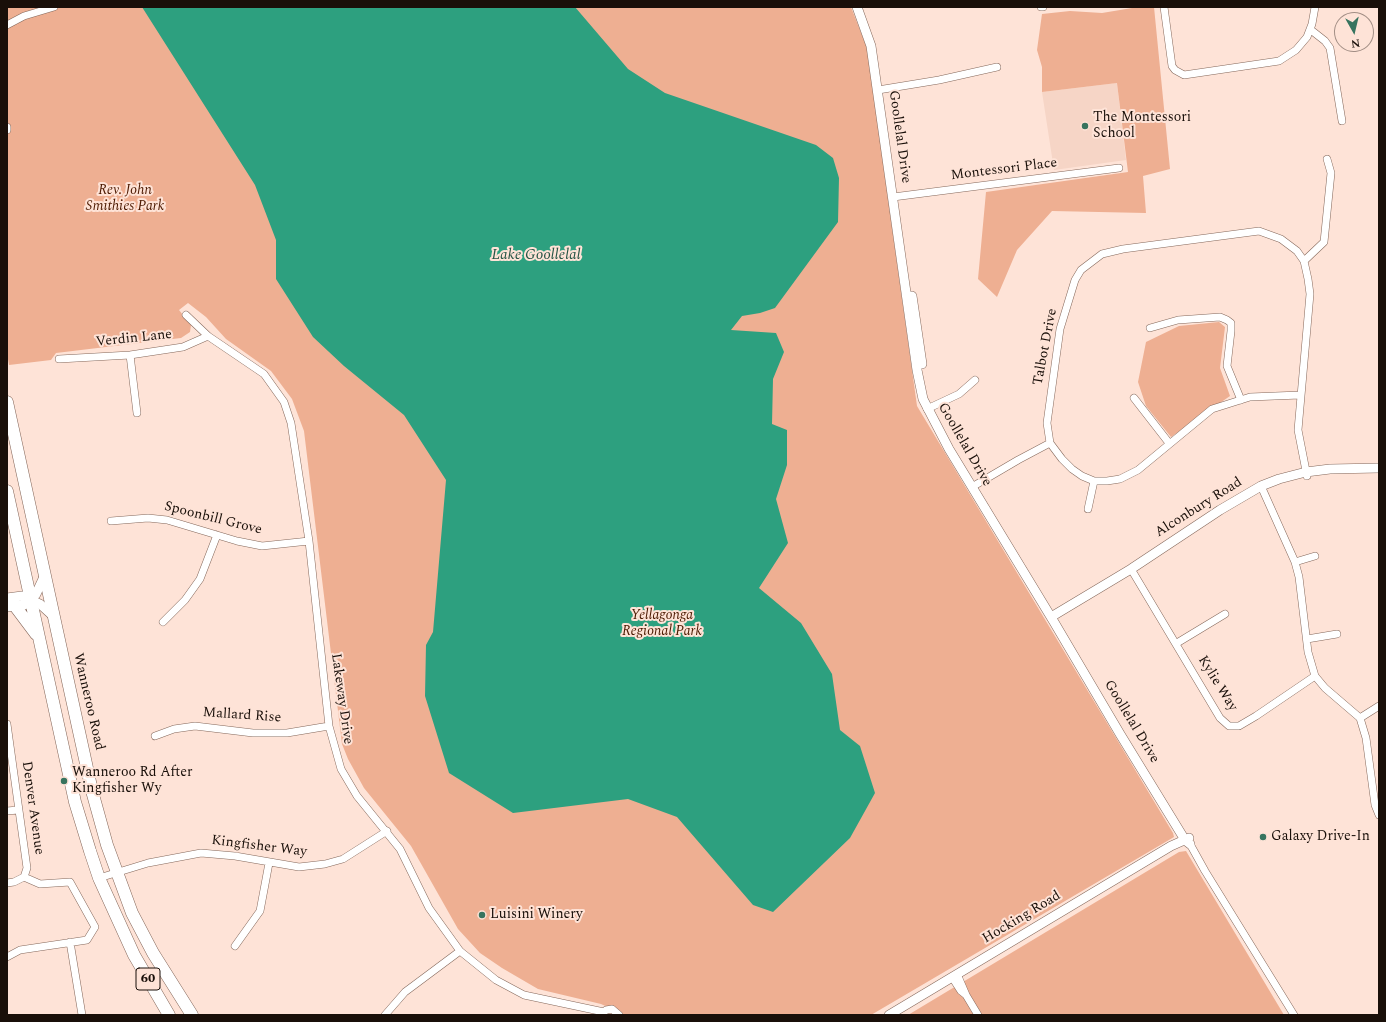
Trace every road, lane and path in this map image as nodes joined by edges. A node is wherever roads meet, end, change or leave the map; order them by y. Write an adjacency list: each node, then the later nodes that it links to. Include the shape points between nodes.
1 (54, 7): 6 (street, via 24,16)
2 (857, 7): 9 (street, Goollelal Drive, via 871,46)
3 (864, 7): 9 (street, Goollelal Drive, via 876,42)
4 (1164, 7): 7 (street, via 1172,66 1184,75 1279,61 1296,50)
5 (1315, 7): 7 (street)
6 (7, 25)
7 (1311, 30): 10 (street, via 1330,48)
8 (998, 67): 9 (street)
9 (881, 89): 15 (street, Goollelal Drive)
10 (1342, 122)
11 (7, 127): 12 (street)
12 (7, 130)
13 (1327, 159): 16 (street, via 1332,173 1324,242)
14 (1119, 168): 15 (street, Montessori Place)
15 (895, 196): 27 (street, Goollelal Drive)
16 (1304, 261): 23 (street, via 1310,294); 29 (street, Talbot Drive, via 1297,251 1281,239 1259,231 1122,249 1102,254 1091,261 1075,280 1060,329 1047,423)
17 (186, 315): 19 (street, Lakeway Drive)
18 (1150, 328): 25 (street, via 1178,320 1220,317 1231,323 1227,366)
19 (208, 336): 20 (street, Verdin Lane, via 183,347); 41 (street, Lakeway Drive, via 264,374 284,402 294,438)
20 (130, 355): 21 (street, Verdin Lane); 28 (street)
21 (59, 359)
22 (976, 380): 27 (street, via 959,394)
23 (1300, 395): 25 (street, via 1270,395); 33 (street, via 1298,430)
24 (1134, 398): 30 (street)
25 (1241, 400): 30 (street, via 1212,409)
26 (7, 402): 45 (highway, Wanneroo Road / 60)
27 (929, 408): 35 (street, Goollelal Drive)
28 (137, 413)
29 (1050, 443): 34 (street, Talbot Drive, via 1072,469); 35 (street)
30 (1169, 443): 34 (street, via 1130,475 1120,479)
31 (1379, 468): 33 (street, Alconbury Road, via 1330,469)
32 (1379, 472): 33 (street, Alconbury Road)
33 (1307, 474): 36 (street, Alconbury Road, via 1279,479)
34 (1094, 481): 38 (street)
35 (974, 486): 50 (street, Goollelal Drive)
36 (1262, 488): 43 (street); 44 (street, Alconbury Road, via 1220,510)
37 (7, 491): 46 (highway, 60)
38 (1088, 509)
39 (111, 521): 40 (street, Spoonbill Grove, via 148,518 167,520)
40 (217, 535): 41 (street, Spoonbill Grove, via 262,546); 51 (street, via 200,580)
41 (309, 541): 60 (street, Lakeway Drive)
42 (1315, 556): 43 (street)
43 (1294, 562): 54 (street, via 1299,577)
44 (1132, 571): 50 (street, Alconbury Road); 55 (street, Kylie Way)
45 (44, 577): 46 (street); 49 (highway, Wanneroo Road / 60)
46 (31, 600): 47 (street, via 22,596); 49 (street); 53 (highway, 60)
47 (10, 604): 53 (highway)
48 (1225, 614): 55 (street)
49 (52, 615): 68 (highway, Wanneroo Road / 60, via 92,791)
50 (1055, 618): 66 (street, Goollelal Drive)
51 (163, 622)
52 (1337, 634): 54 (street)
53 (39, 638): 70 (highway, 60, via 75,802)
54 (1307, 639): 56 (street)
55 (1177, 643): 56 (street, Kylie Way, via 1220,718 1229,726 1239,726)
56 (1315, 676): 58 (street)
57 (1379, 706): 58 (street)
58 (1360, 718): 64 (street, via 1366,738 1375,805)
59 (7, 724): 62 (street, Denver Avenue)
60 (329, 726): 61 (street, Mallard Rise, via 286,733 253,733 195,726 174,729); 65 (street, Lakeway Drive, via 340,769 357,796)
61 (155, 736)
62 (18, 810): 63 (street); 69 (street, Denver Avenue, via 27,868)
63 (7, 811)
64 (1379, 815)
65 (386, 831): 67 (street, Kingfisher Way, via 343,859 325,864 299,867); 74 (street, Lakeway Drive, via 400,849 429,908)
66 (1186, 838): 76 (street, Hocking Road); 85 (street, Goollelal Drive)
67 (268, 863): 68 (street, Kingfisher Way, via 235,856 200,853 173,857); 73 (street, via 260,911)
68 (116, 873): 70 (street, Kingfisher Way); 80 (highway, Wanneroo Road / 60, via 132,913 153,953)
69 (24, 877): 71 (street); 72 (street, via 40,884 70,882 95,927 87,940)
70 (99, 878): 79 (highway, 60, via 134,955)
71 (7, 883)
72 (70, 942): 75 (street, via 20,950); 78 (street)
73 (235, 946)
74 (460, 951): 77 (street, Lakeway Drive, via 496,980 524,995); 81 (street, via 405,992)
75 (7, 957)
76 (955, 976): 83 (street, Hocking Road); 84 (street, via 961,991)
77 (598, 1013): 82 (street, Lakeway Drive, via 612,1009)
78 (82, 1015)
79 (169, 1015)
80 (192, 1015)
81 (385, 1015)
82 (619, 1015)
83 (889, 1015)
84 (978, 1015)
85 (1294, 1015)

